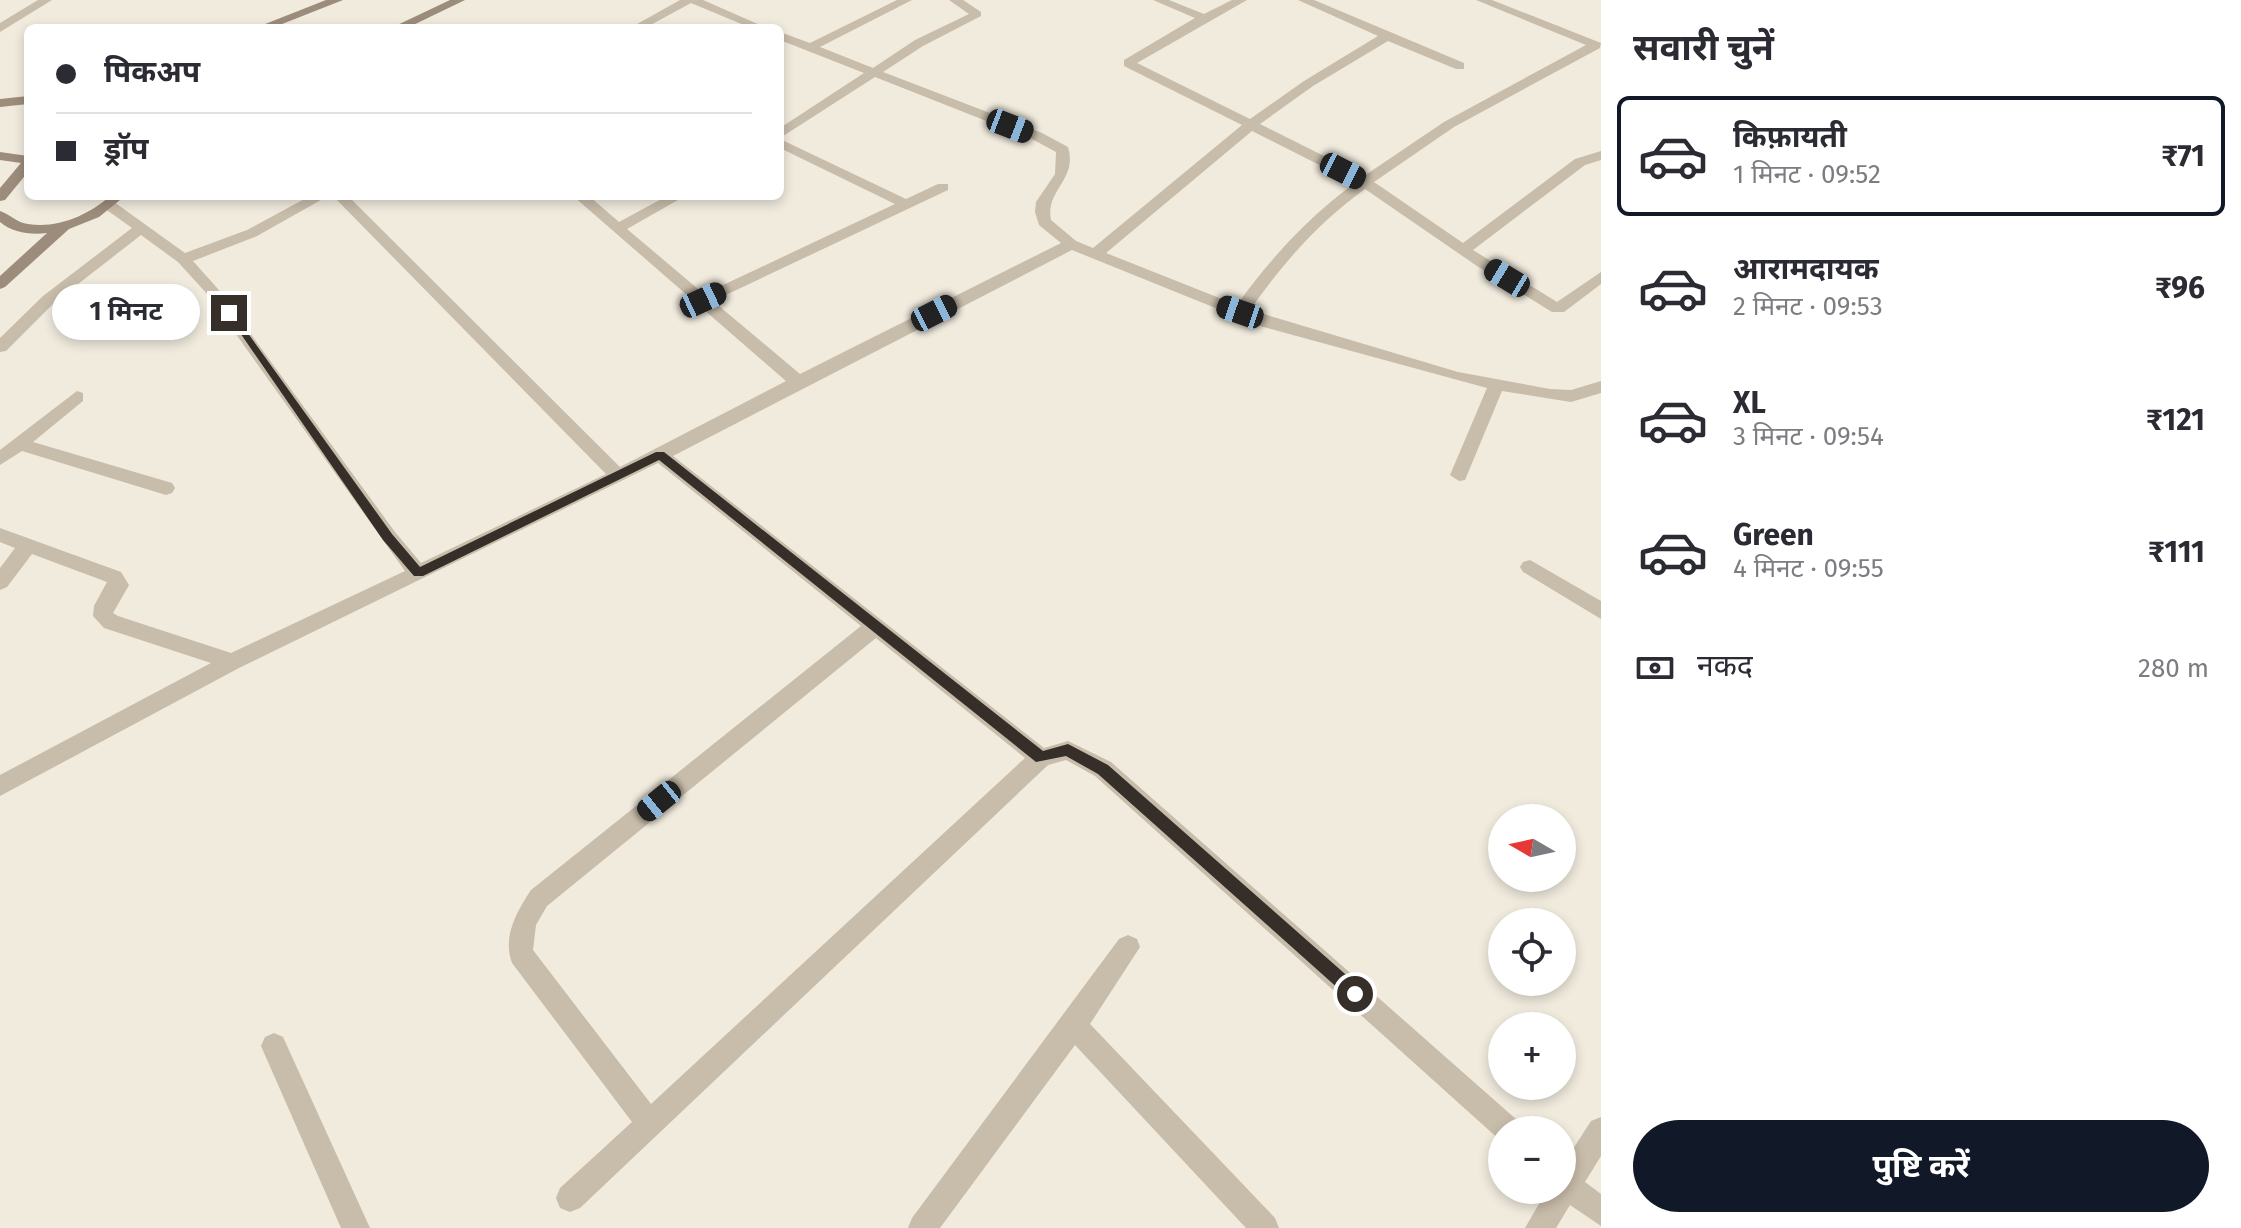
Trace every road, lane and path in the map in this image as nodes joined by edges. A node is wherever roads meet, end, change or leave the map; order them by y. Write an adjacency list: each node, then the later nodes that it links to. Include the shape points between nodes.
1 (46, 0): 11 (street)
2 (337, 0): 15 (street)
3 (459, 0): 16 (street)
4 (691, 0): 13 (street); 17 (street)
5 (906, 0): 23 (street)
6 (955, 0): 25 (street, via 977,14 919,43)
7 (1159, 0): 14 (street)
8 (1241, 0): 14 (street)
9 (1304, 0): 20 (street)
10 (1494, 2): 22 (street)
11 (29, 3): 19 (street)
12 (730, 5): 13 (street)
13 (718, 10): 18 (street)
14 (1204, 18): 28 (street, via 1128,63)
15 (272, 24)
16 (406, 24)
17 (644, 24)
18 (751, 24)
19 (0, 28)
20 (1387, 36): 24 (street); 28 (street, via 1325,70)
21 (784, 38): 23 (street)
22 (1598, 44): 36 (street, via 1504,90)
23 (810, 48): 25 (street)
24 (1460, 66)
25 (875, 75): 29 (street); 49 (street, via 1063,150 1062,174 1042,212 1044,222)
26 (24, 100): 27 (street)
27 (0, 103)
28 (1251, 124): 36 (street); 51 (street)
29 (784, 132)
30 (784, 145): 44 (street)
31 (1601, 155): 50 (street, via 1580,162)
32 (0, 156): 33 (street)
33 (24, 161)
34 (24, 167): 38 (street)
35 (24, 179): 38 (street)
36 (1366, 183): 50 (street); 56 (street, via 1280,259)
37 (943, 187): 44 (street)
38 (0, 198)
39 (114, 200): 46 (street); 48 (street)
40 (314, 200): 52 (street, via 252,233)
41 (344, 200): 65 (street)
42 (585, 200): 47 (street)
43 (670, 200): 47 (street)
44 (907, 205): 55 (street)
45 (0, 215): 46 (street, via 28,228)
46 (66, 224): 54 (street)
47 (618, 228): 55 (street)
48 (140, 229): 52 (street); 57 (street, via 49,299)
49 (1071, 244): 51 (street); 58 (street)
50 (1463, 250): 53 (street, via 1558,309)
51 (1095, 254): 56 (street)
52 (183, 259): 71 (street, via 213,292)
53 (1601, 277)
54 (0, 284)
55 (703, 300): 58 (street)
56 (1240, 312): 59 (street, via 1362,351)
57 (0, 347)
58 (798, 382): 63 (street)
59 (1497, 384): 60 (street, via 1571,396); 66 (street)
60 (1601, 387)
61 (77, 397): 62 (street)
62 (19, 444): 64 (street); 67 (street)
63 (660, 455): 65 (street); 74 (street)
64 (0, 459)
65 (618, 475): 71 (street)
66 (1459, 475)
67 (166, 488)
68 (0, 535): 69 (street)
69 (28, 545): 72 (street); 75 (street, via 114,577 119,585 103,616 111,622)
70 (1530, 567): 73 (street)
71 (418, 573): 75 (street)
72 (0, 582)
73 (1601, 611)
74 (876, 626): 76 (street); 82 (street, via 539,898 526,917 521,954)
75 (232, 662): 77 (street)
76 (1041, 758): 81 (street, via 1068,750 1103,769); 82 (street)
77 (0, 786)
78 (1128, 947): 79 (street)
79 (1074, 1025): 90 (street); 91 (street)
80 (274, 1046): 89 (street)
81 (1491, 1116)
82 (650, 1124): 86 (street)
83 (1601, 1131): 84 (street)
84 (1576, 1167)
85 (1576, 1192): 88 (street)
86 (570, 1198)
87 (1553, 1204): 92 (street)
88 (1601, 1212)
89 (356, 1228)
90 (922, 1228)
91 (1265, 1228)
92 (1539, 1228)

